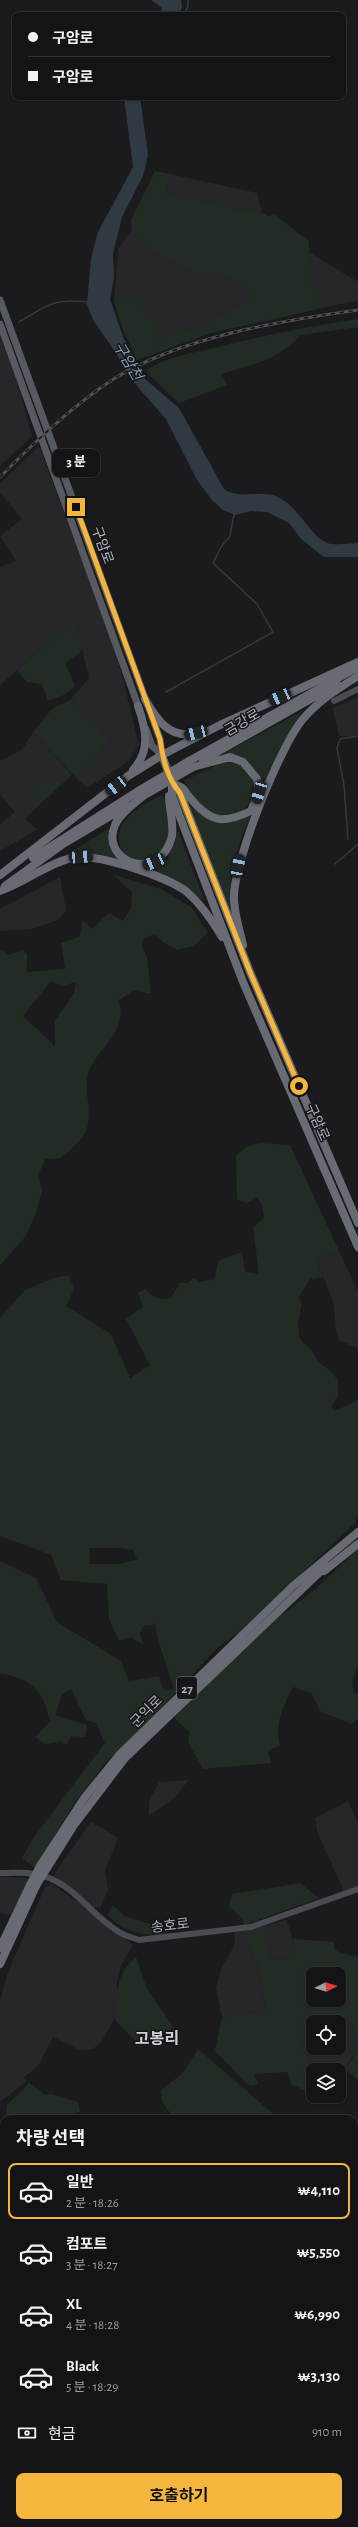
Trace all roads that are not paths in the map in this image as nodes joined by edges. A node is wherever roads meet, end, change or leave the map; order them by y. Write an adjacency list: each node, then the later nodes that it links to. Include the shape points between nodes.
1 (0, 300): 7 (main road, 구암로)
2 (0, 324): 9 (main road, 구암로)
3 (358, 662): 10 (highway)
4 (358, 667): 12 (highway, 금강로)
5 (358, 674): 12 (highway, 금강로); 19 (highway, via 318,704 303,719 290,739 240,856 234,898)
6 (358, 689): 8 (main road)
7 (144, 699): 10 (highway, via 158,721 177,734 186,736); 11 (main road, 구암로, via 160,739)
8 (334, 701)
9 (138, 706): 11 (main road, 구암로, via 152,746); 13 (highway, via 146,736 145,751 141,761)
10 (220, 725): 11 (highway)
11 (162, 755): 13 (highway); 14 (highway, 구암로)
12 (191, 764): 14 (highway, via 230,757 243,762 257,779 259,792 251,812 227,821 217,819 196,805 184,788); 15 (highway, 금강로, bridge)
13 (128, 776): 16 (highway)
14 (172, 784): 15 (highway, via 168,797 172,834 169,842 162,855 154,862 136,865 122,858 114,841 114,833 115,825); 19 (highway, 구암로, via 180,793); 20 (highway, 구암로, via 172,796)
15 (142, 793): 17 (highway, 금강로, via 60,840); 18 (highway, 금강로, via 63,844)
16 (0, 876)
17 (0, 880)
18 (0, 890): 20 (highway, via 19,884 71,858 90,856 170,882 185,890 198,902 222,937)
19 (252, 977): 21 (highway, 구암로)
20 (243, 982): 22 (highway, 구암로)
21 (358, 1223)
22 (358, 1247)
23 (358, 1532): 27 (highway, 군익로 / 27, via 293,1586 120,1754 85,1797)
24 (358, 1539): 26 (highway, 27)
25 (358, 1544): 26 (highway)
26 (310, 1581): 27 (highway, 군익로 / 27, via 125,1758)
27 (43, 1867): 29 (highway, 군익로 / 27, bridge)
28 (0, 1873): 30 (main road, 송호로, via 35,1874 53,1881 78,1896 94,1913 121,1933 139,1940 251,1927)
29 (33, 1886): 31 (highway, 군익로 / 27); 32 (highway, 군익로 / 27)
30 (358, 1890)
31 (0, 1948)
32 (0, 1964)

